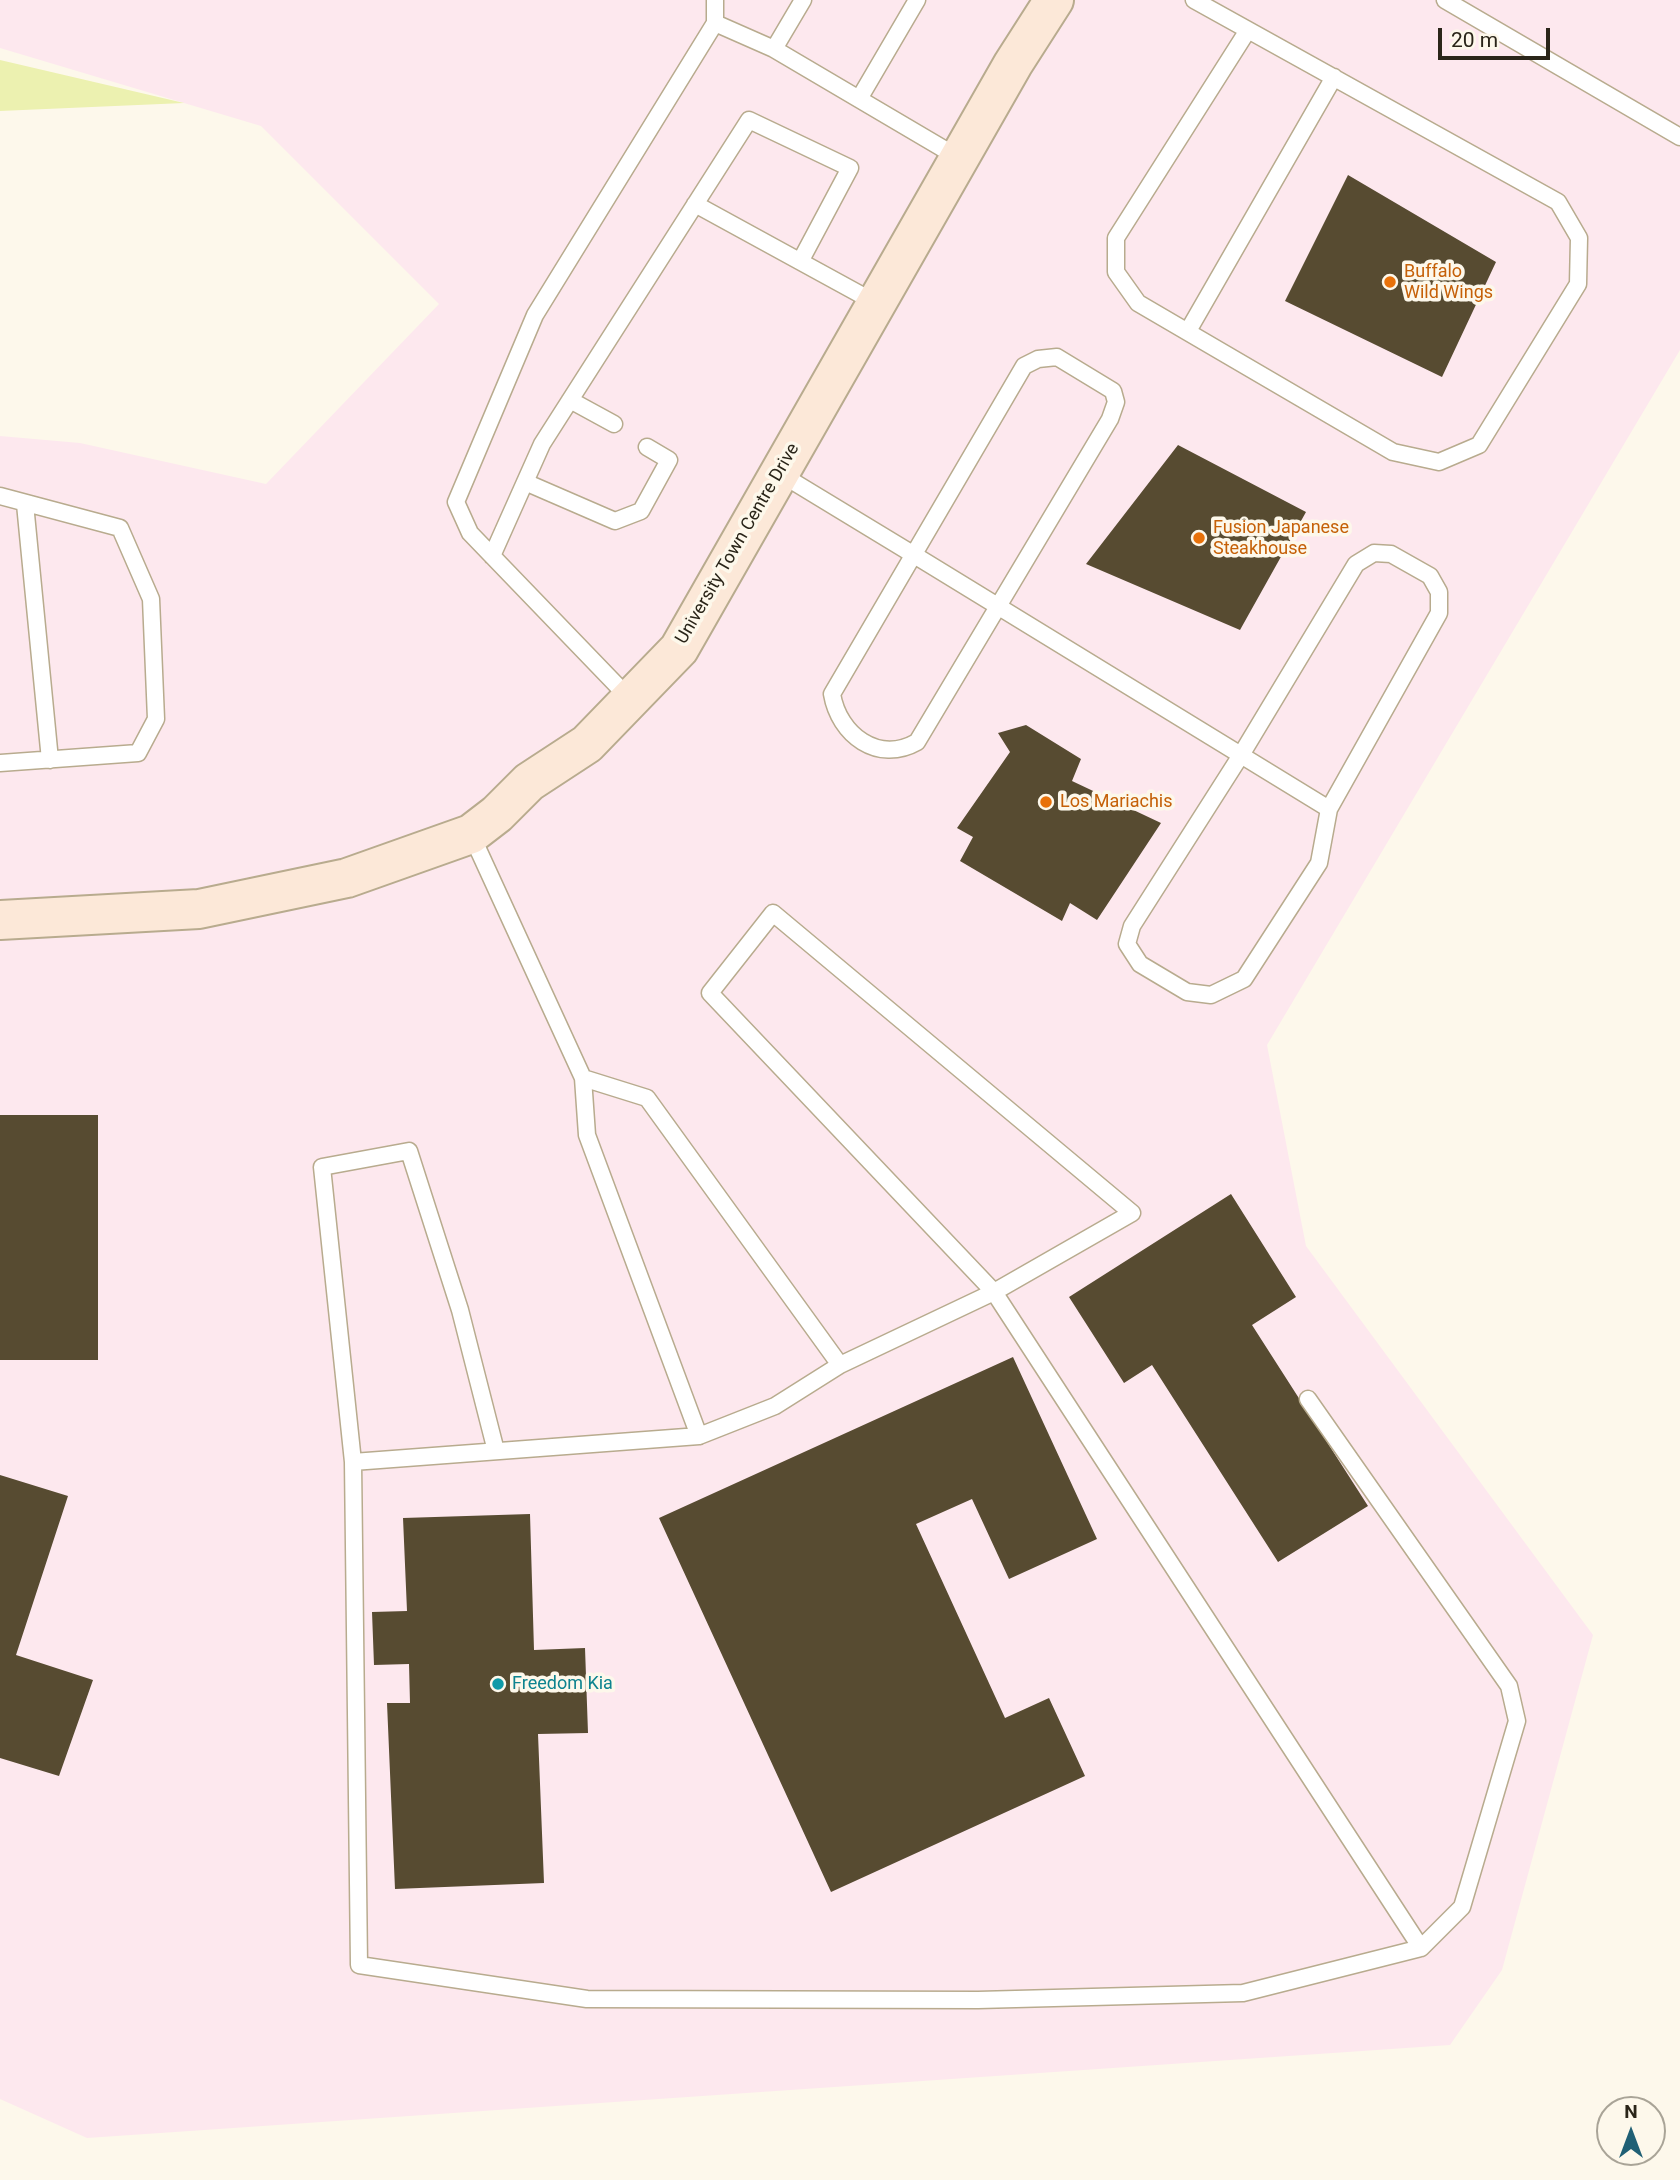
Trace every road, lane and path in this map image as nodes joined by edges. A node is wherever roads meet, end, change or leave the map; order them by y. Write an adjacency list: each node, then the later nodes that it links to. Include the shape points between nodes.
1 (715, 0): 7 (lane)
2 (803, 0): 9 (lane)
3 (917, 0): 11 (lane)
4 (1054, 0): 13 (street, University Town Centre Drive)
5 (1194, 0): 8 (lane)
6 (1445, 0): 12 (lane)
7 (715, 23): 9 (lane); 26 (lane, via 535,315 456,502 470,533)
8 (1248, 30): 10 (lane); 17 (lane, via 1116,238 1116,272 1139,303)
9 (775, 49): 11 (lane)
10 (1334, 78): 17 (lane); 17 (lane, via 1558,202 1579,238 1578,284 1479,445 1439,462 1393,452)
11 (859, 99): 13 (lane)
12 (1680, 137)
13 (959, 158): 16 (street, University Town Centre Drive)
14 (695, 204): 15 (lane); 15 (lane, via 749,120 850,168); 18 (lane)
15 (800, 260): 16 (lane)
16 (876, 303): 21 (street, University Town Centre Drive)
17 (1188, 331)
18 (570, 400): 19 (lane); 22 (lane)
19 (614, 424)
20 (647, 447): 22 (lane, via 669,460 641,511 615,521)
21 (779, 473): 25 (lane); 28 (street, University Town Centre Drive, via 679,649)
22 (525, 482): 26 (lane)
23 (0, 496): 24 (lane)
24 (25, 504): 30 (lane); 30 (lane, via 120,528 150,599 156,719 138,754)
25 (914, 555): 27 (lane); 27 (lane, via 832,694 844,729 884,752 901,751 917,742); 27 (lane, via 1024,366 1058,357 1113,391 1116,402)
26 (492, 556): 28 (lane)
27 (998, 606): 29 (lane)
28 (630, 699): 33 (street, University Town Centre Drive, via 587,744 528,782)
29 (1241, 755): 32 (lane); 32 (lane, via 1132,926 1127,944 1140,964 1187,992 1211,995 1244,979 1319,863); 32 (lane, via 1356,564 1374,553 1391,554 1430,576 1439,592 1439,613)
30 (50, 760): 31 (lane)
31 (0, 763)
32 (1329, 809)
33 (471, 834): 34 (street, University Town Centre Drive, via 347,878 199,909); 35 (lane)
34 (0, 920)
35 (583, 1078): 37 (lane, via 647,1098); 39 (lane, via 587,1135)
36 (994, 1292): 36 (lane, via 1132,1213 773,913 710,993); 37 (lane); 42 (lane)
37 (840, 1365): 39 (lane, via 775,1406)
38 (1308, 1399): 42 (lane, via 1509,1686 1517,1721 1462,1907)
39 (699, 1436): 40 (lane)
40 (496, 1451): 41 (lane); 41 (lane, via 460,1310 410,1151 322,1167)
41 (353, 1462): 42 (lane, via 359,1965 587,1999 978,2000 1243,1993)
42 (1420, 1948)

